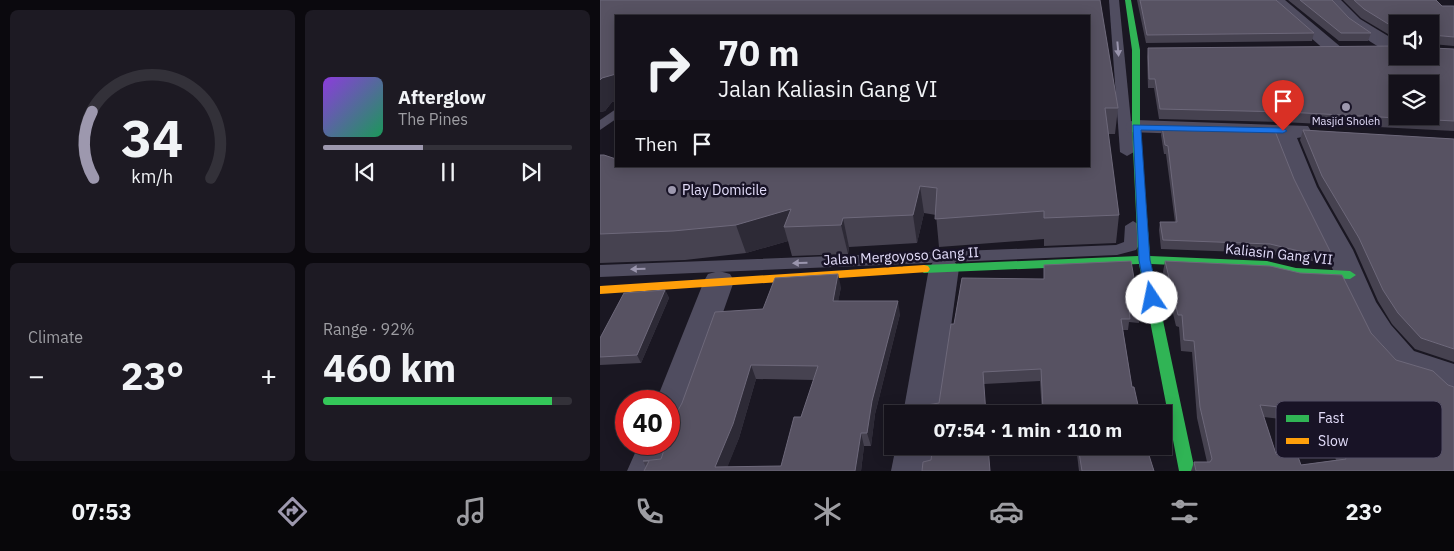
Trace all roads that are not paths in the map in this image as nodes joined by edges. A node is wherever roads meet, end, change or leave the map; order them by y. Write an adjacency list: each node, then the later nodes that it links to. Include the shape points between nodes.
1 (1114, 0): 18 (lane, one-way to 18, via 1134,240 1130,246 1117,250)
2 (1128, 0): 9 (street)
3 (1276, 0): 7 (street)
4 (1332, 0): 5 (street, via 1354,22)
5 (1389, 44)
6 (1303, 48): 7 (street)
7 (1347, 48): 8 (street)
8 (1389, 48)
9 (1136, 50): 10 (street); 13 (street)
10 (1155, 50)
11 (615, 114): 12 (lane)
12 (600, 126)
13 (1136, 127): 14 (street); 16 (street)
14 (1283, 131): 15 (street); 19 (street, via 1305,188)
15 (1319, 132)
16 (1144, 260): 17 (street, Jalan Mergoyoso Gang II); 19 (street, Kaliasin Gang VII, via 1267,265 1296,272); 29 (street)
17 (944, 268): 20 (street, Jalan Mergoyoso Gang II); 24 (street)
18 (600, 271)
19 (1350, 275): 22 (street, via 1379,334 1398,357 1439,371)
20 (719, 281): 21 (street, Jalan Mergoyoso Gang II); 23 (street)
21 (600, 290)
22 (1454, 385)
23 (678, 390)
24 (921, 405)
25 (654, 455): 27 (street)
26 (914, 455): 28 (street)
27 (648, 471)
28 (911, 471)
29 (1187, 471)

